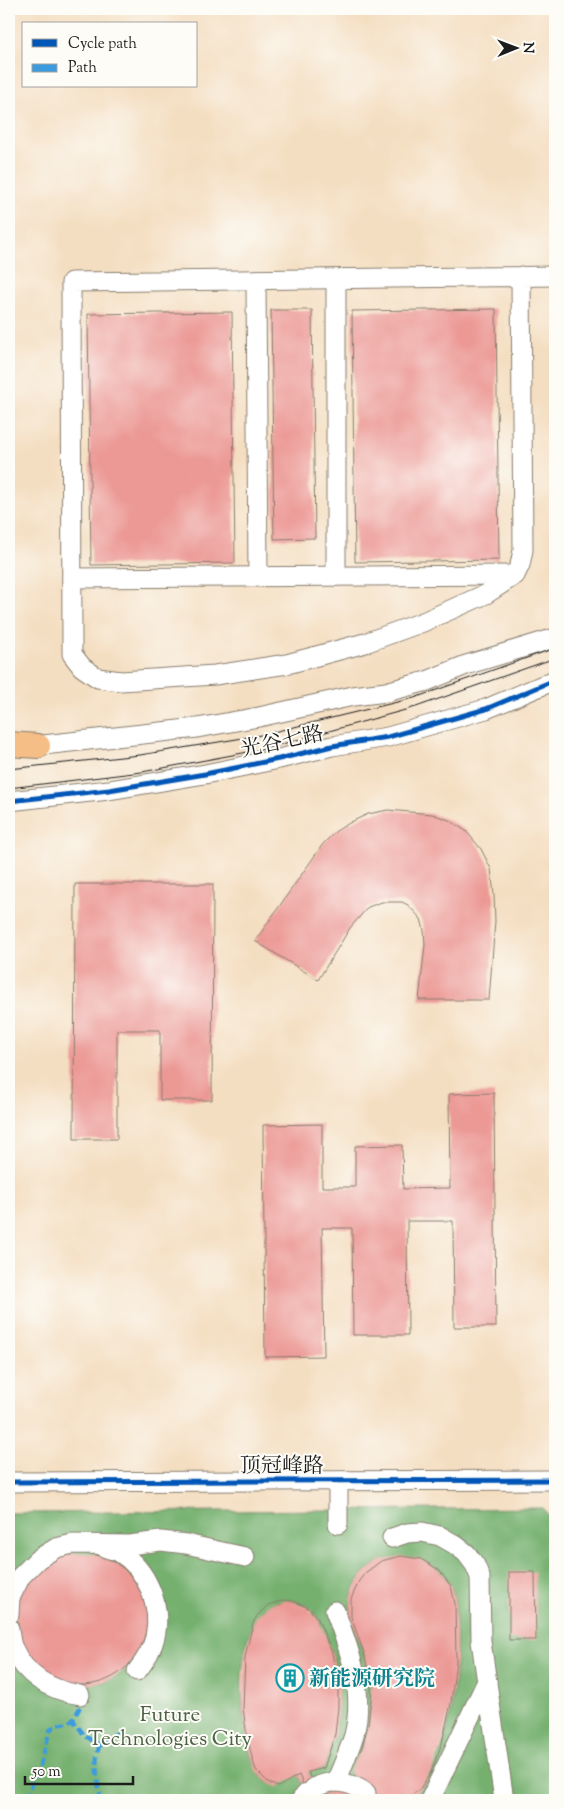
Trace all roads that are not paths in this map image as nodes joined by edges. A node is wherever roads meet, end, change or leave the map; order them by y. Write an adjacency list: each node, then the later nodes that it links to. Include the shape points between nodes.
1 (521, 276): 2 (street); 3 (street); 5 (street, via 523,550)
2 (555, 276)
3 (336, 279): 4 (street); 6 (street)
4 (256, 280): 7 (street); 8 (street, via 71,282)
5 (515, 574): 6 (street); 8 (street, via 486,594 356,646 286,664 216,675 121,680 98,678 82,667 72,654)
6 (336, 576): 7 (street)
7 (258, 577): 8 (street)
8 (72, 578)
9 (555, 638): 12 (street, 光谷七路, via 386,692 197,728)
10 (555, 680): 14 (street, 光谷七路, via 486,708 388,737 205,774 108,790)
11 (9, 744): 12 (main road)
12 (38, 746): 13 (street, 光谷七路)
13 (9, 749)
14 (9, 801)
15 (555, 1480): 16 (street, 顶冠峰路)
16 (338, 1481): 17 (street, 顶冠峰路); 18 (street)
17 (9, 1482)
18 (338, 1524)
19 (392, 1538): 26 (street, via 422,1532 440,1536 466,1553 475,1566 480,1577 481,1641)
20 (93, 1544): 21 (street, via 129,1545 161,1541); 23 (street, via 56,1548 38,1559 21,1576 10,1598); 25 (street, via 118,1552 138,1568 151,1589 158,1615 155,1638)
21 (245, 1557)
22 (335, 1611): 28 (street, via 354,1664 358,1697 354,1734)
23 (9, 1615)
24 (9, 1628): 27 (street, via 12,1647 27,1670 41,1683)
25 (137, 1671)
26 (487, 1681): 31 (street); 32 (street)
27 (80, 1695)
28 (336, 1782): 29 (street, via 349,1784); 30 (street)
29 (366, 1793)
30 (307, 1794)
31 (430, 1800)
32 (504, 1800)

